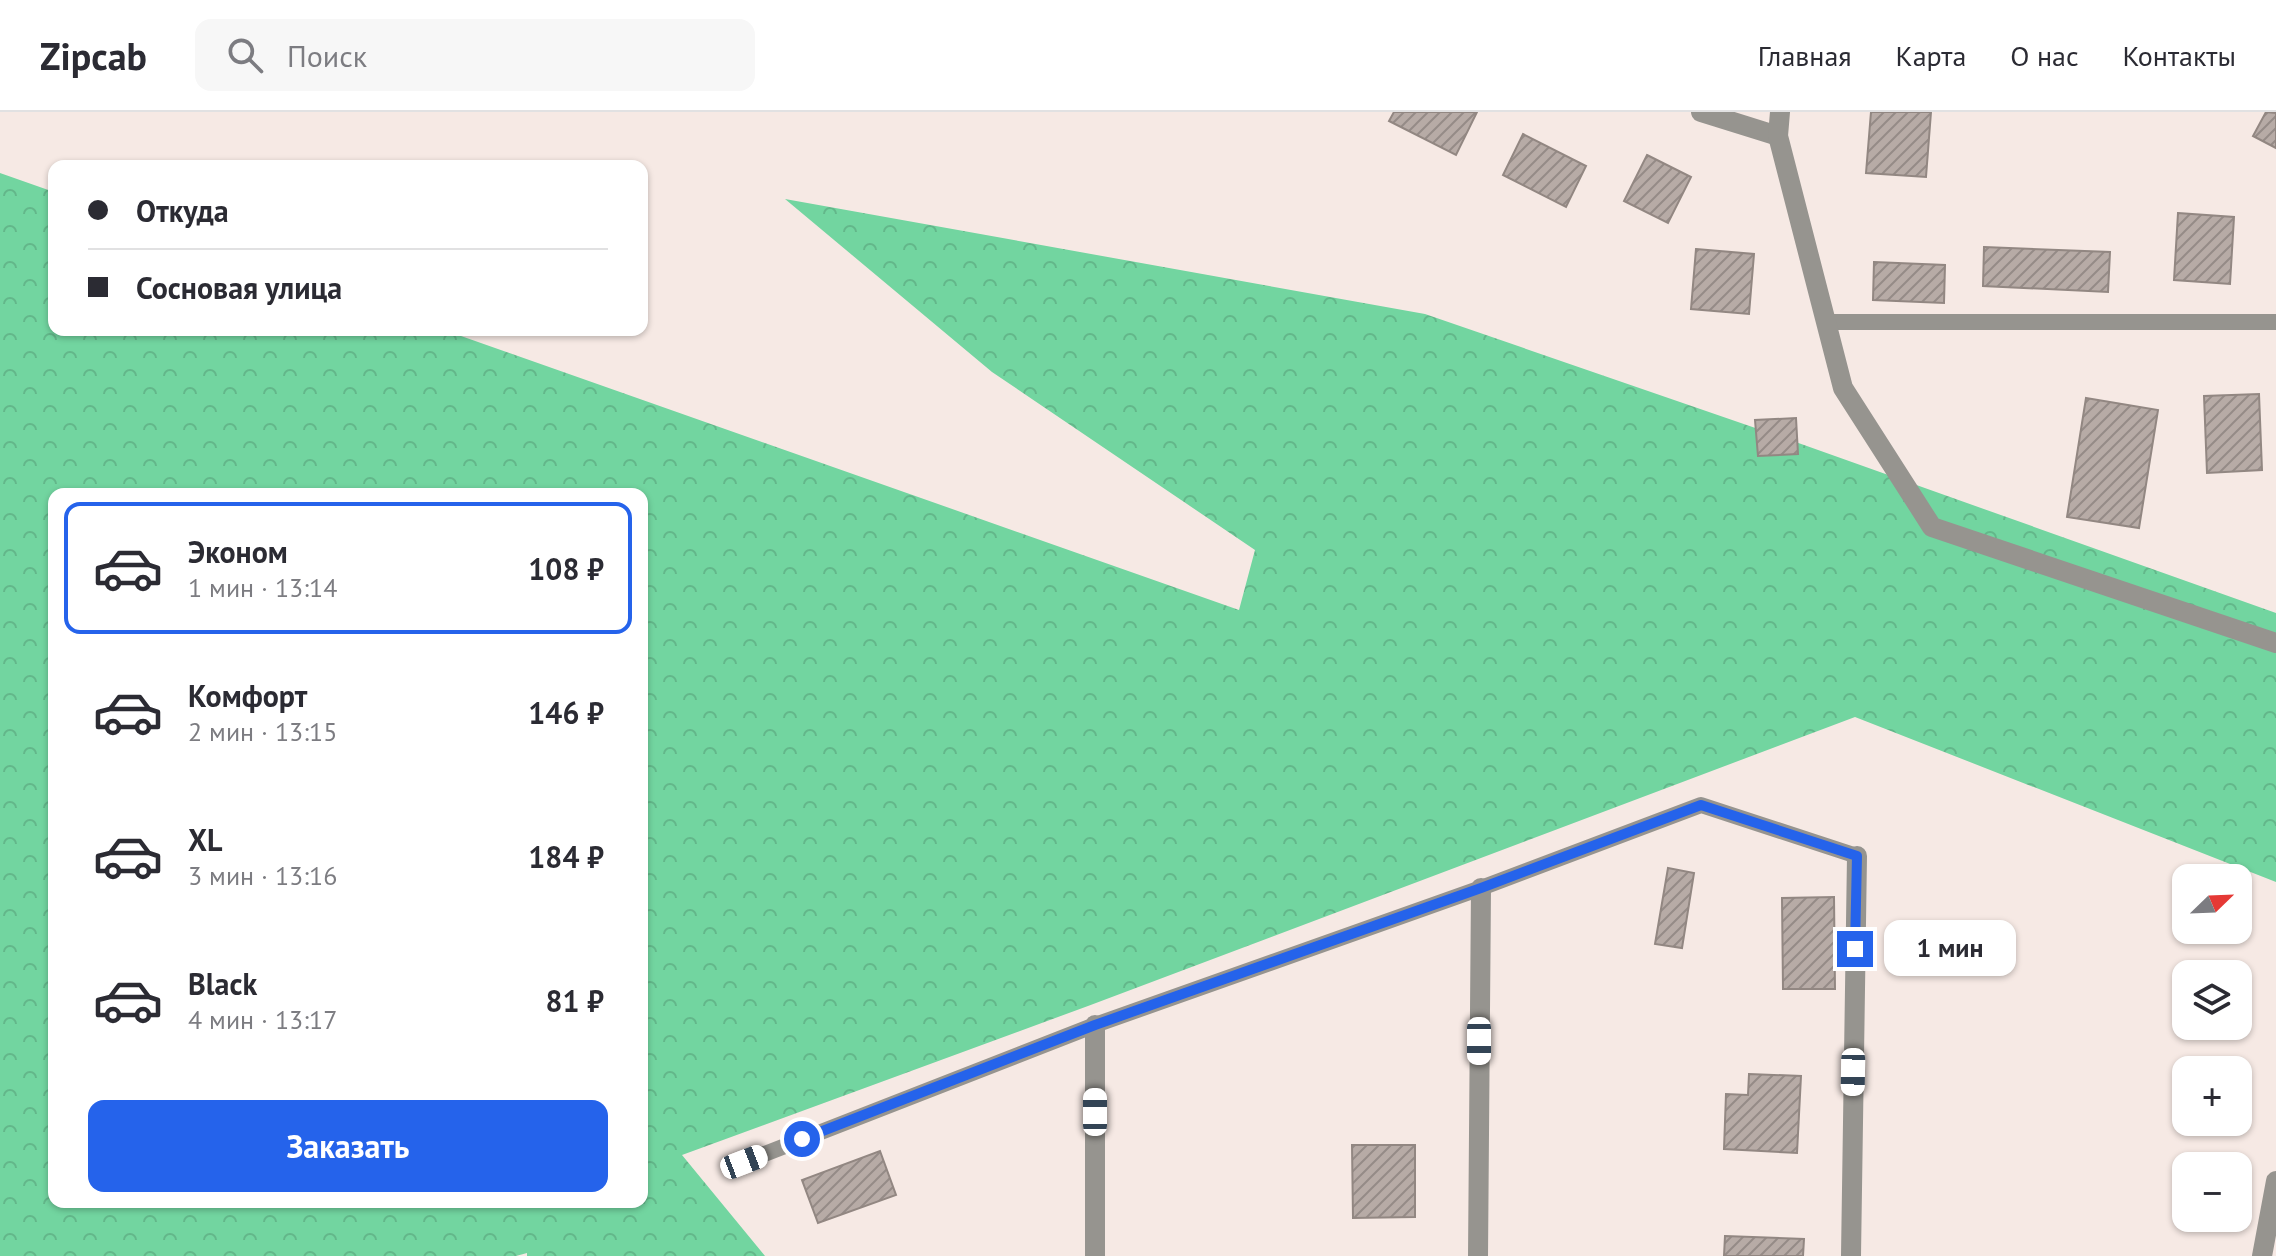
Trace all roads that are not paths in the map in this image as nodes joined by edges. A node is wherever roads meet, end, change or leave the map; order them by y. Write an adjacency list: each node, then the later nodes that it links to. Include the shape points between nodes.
1 (1701, 112): 3 (street)
2 (1780, 112): 3 (street)
3 (1778, 136): 4 (street)
4 (1826, 322): 5 (lane); 6 (street, via 1843,388 1932,527)
5 (2276, 322)
6 (2276, 643)
7 (1857, 856): 8 (lane, via 1701,805); 14 (street)
8 (1481, 888): 9 (lane); 13 (street)
9 (1095, 1025): 10 (lane); 12 (street)
10 (744, 1162)
11 (2276, 1181): 15 (street)
12 (1095, 1256)
13 (1478, 1256)
14 (1851, 1256)
15 (2262, 1256)

